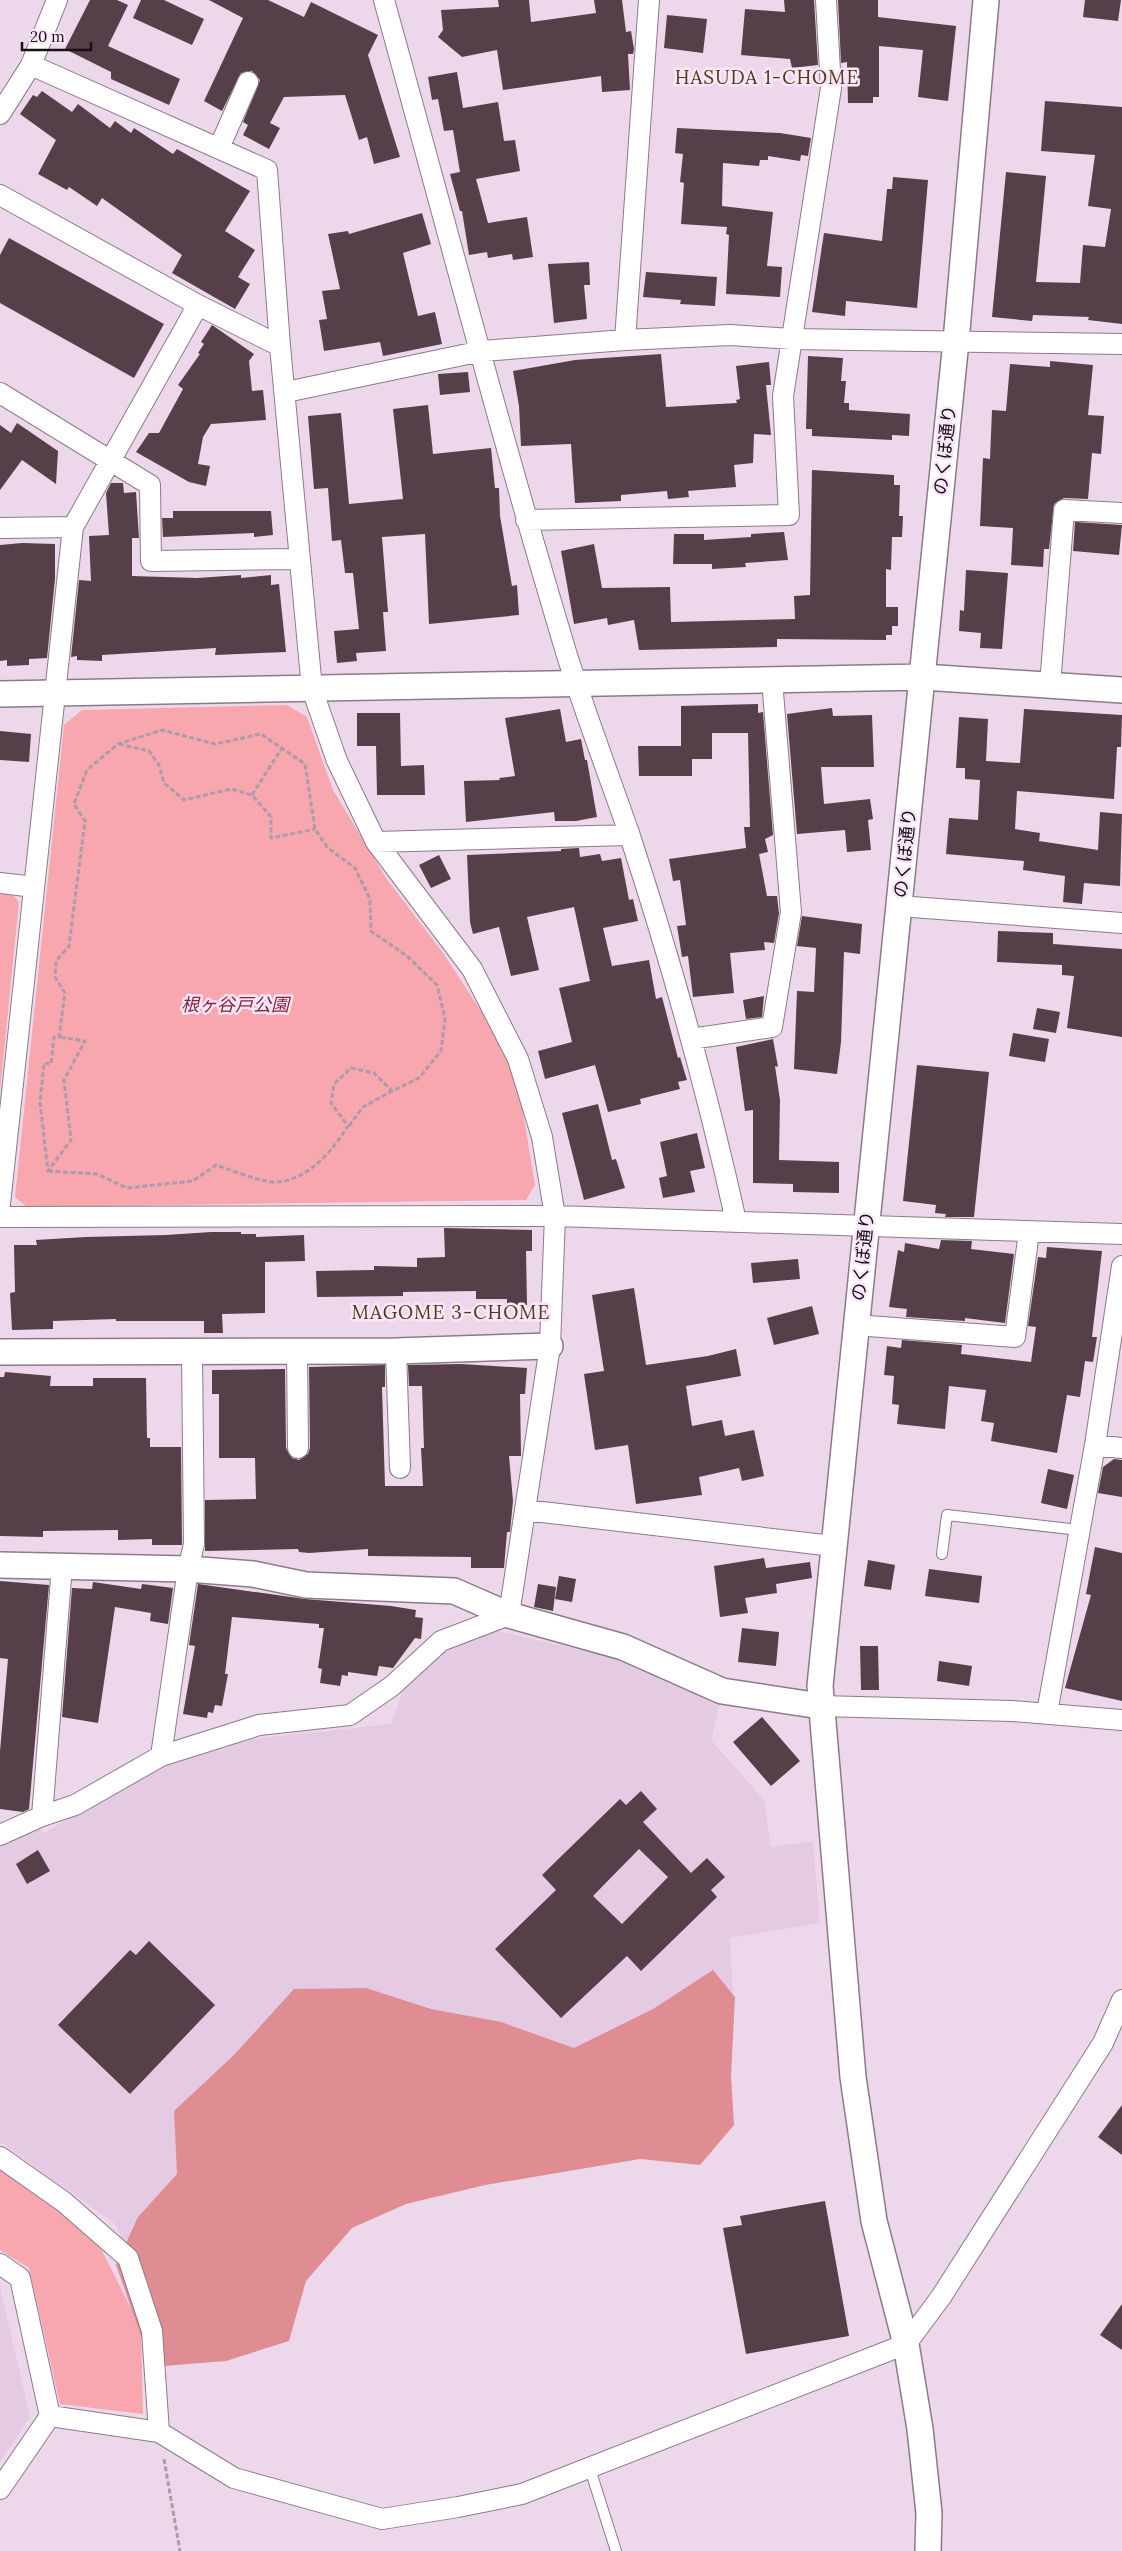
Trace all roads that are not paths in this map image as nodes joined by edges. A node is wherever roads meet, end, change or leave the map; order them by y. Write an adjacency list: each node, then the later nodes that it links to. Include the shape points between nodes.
1 (57, 0): 6 (street)
2 (384, 0): 17 (street)
3 (649, 0): 13 (street)
4 (826, 0): 12 (street, via 831,88)
5 (986, 0): 14 (street, のくぼ通り)
6 (31, 65): 8 (street); 9 (street)
7 (248, 82): 9 (street)
8 (0, 114)
9 (219, 148): 16 (street, via 267,170)
10 (0, 195): 11 (street)
11 (198, 305): 16 (street); 20 (street)
12 (791, 339): 13 (street, via 730,335); 14 (street); 22 (street, via 783,396 789,515)
13 (625, 340): 17 (street)
14 (956, 341): 15 (street); 26 (street, のくぼ通り)
15 (1122, 344)
16 (280, 346): 18 (street)
17 (482, 351): 18 (street); 22 (street)
18 (286, 392): 25 (street)
19 (0, 393): 20 (street)
20 (111, 461): 23 (street); 25 (street, via 150,485 151,561)
21 (1122, 513): 29 (street, via 1064,510)
22 (526, 520): 28 (street)
23 (73, 527): 24 (street); 32 (street)
24 (0, 528)
25 (300, 559): 30 (street)
26 (923, 677): 27 (street); 29 (street); 38 (street, のくぼ通り)
27 (772, 680): 28 (street); 40 (street, via 791,912 772,1027)
28 (576, 683): 30 (street); 34 (street)
29 (1050, 685): 31 (street)
30 (312, 688): 32 (street); 35 (street, via 337,761)
31 (1122, 690)
32 (55, 693): 33 (street); 37 (street)
33 (0, 694)
34 (629, 835): 35 (street); 40 (street)
35 (376, 842): 42 (street, via 472,969 518,1060 542,1137)
36 (0, 883): 37 (street)
37 (34, 887): 41 (street)
38 (900, 906): 39 (street); 45 (street, のくぼ通り)
39 (1122, 923)
40 (691, 1039): 44 (street)
41 (0, 1204)
42 (555, 1216): 43 (street); 44 (street); 50 (street)
43 (0, 1217)
44 (736, 1221): 45 (street)
45 (866, 1227): 46 (street); 49 (street, のくぼ通り)
46 (1029, 1232): 47 (street); 49 (street, via 1015,1337)
47 (1122, 1234)
48 (1122, 1266): 55 (street)
49 (856, 1325): 61 (street, のくぼ通り)
50 (550, 1346): 52 (street); 59 (street)
51 (297, 1351): 52 (street); 54 (street); 56 (street)
52 (396, 1351): 58 (street)
53 (0, 1352): 54 (street)
54 (192, 1352): 65 (street, via 194,1544)
55 (1095, 1445): 57 (street); 60 (street)
56 (298, 1448)
57 (1122, 1448)
58 (400, 1468)
59 (525, 1510): 61 (street); 66 (street)
60 (1079, 1530): 62 (lane, via 947,1515); 68 (street)
61 (833, 1546): 67 (street, のくぼ通り)
62 (942, 1554)
63 (0, 1566): 64 (street)
64 (62, 1566): 65 (street); 71 (street)
65 (188, 1569): 66 (street, via 253,1574 306,1585 454,1591); 70 (street)
66 (509, 1615): 67 (street, via 623,1647 722,1691); 70 (street, via 441,1641 392,1686 350,1715 259,1725)
67 (820, 1706): 68 (street); 76 (street, のくぼ通り, via 837,1868 853,2077 874,2221)
68 (1048, 1713): 69 (street)
69 (1122, 1720)
70 (162, 1756): 71 (street, via 75,1805)
71 (42, 1816): 72 (street)
72 (0, 1835)
73 (1122, 2000): 76 (street, via 1103,2043 942,2297)
74 (0, 2156): 78 (street, via 64,2202 128,2258 152,2331)
75 (0, 2264): 77 (street, via 20,2278)
76 (906, 2344): 79 (street); 82 (street, のくぼ通り, via 929,2513)
77 (50, 2416): 78 (street); 80 (street)
78 (159, 2432): 79 (street, via 234,2478 382,2519 522,2494)
79 (590, 2469): 81 (lane)
80 (0, 2490)
81 (616, 2551)
82 (928, 2551)

